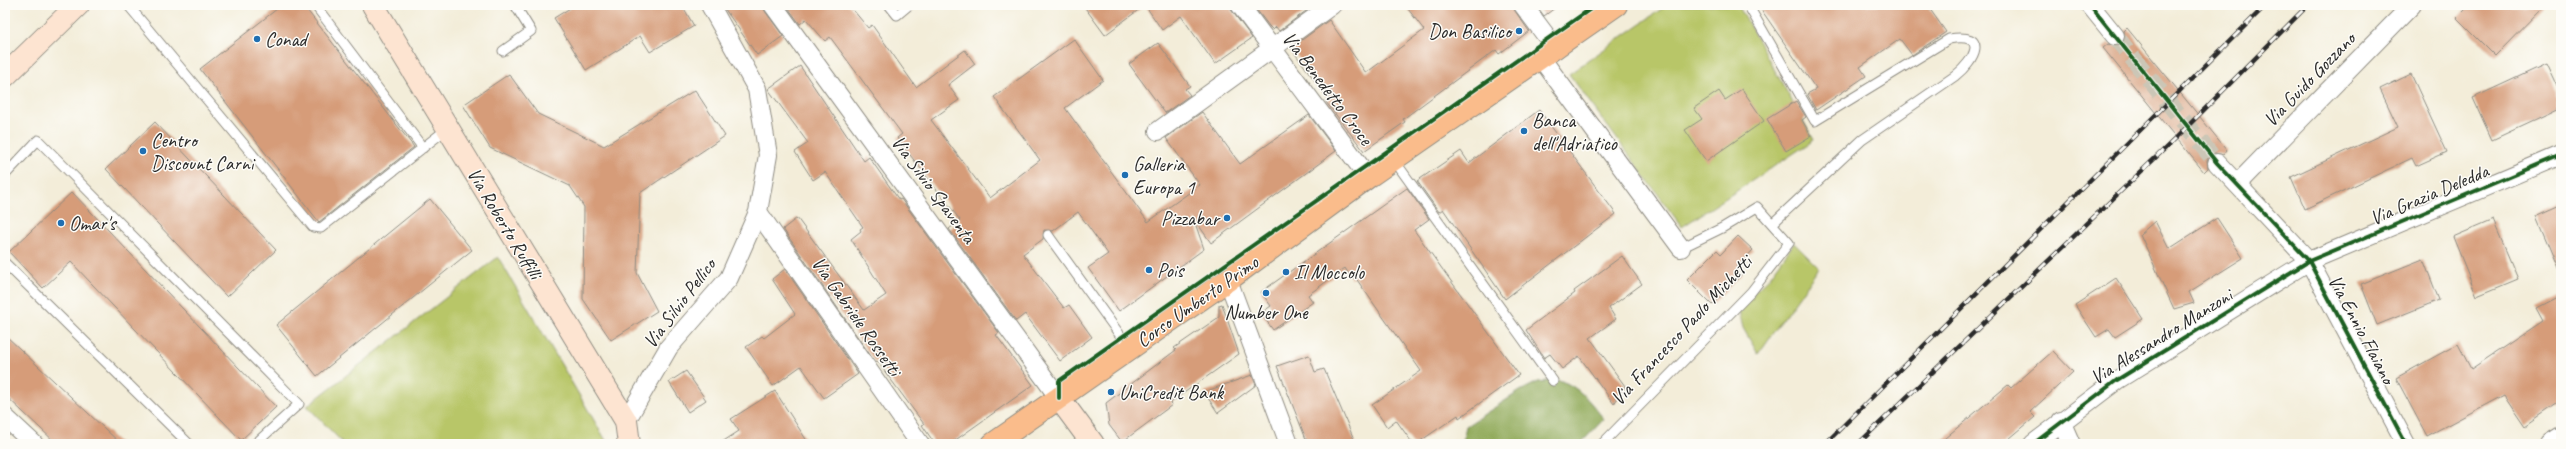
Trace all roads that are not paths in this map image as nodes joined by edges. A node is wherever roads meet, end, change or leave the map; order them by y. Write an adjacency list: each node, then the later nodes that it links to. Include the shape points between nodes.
1 (78, 5): 21 (street)
2 (128, 5): 24 (lane, via 313,227 321,228)
3 (315, 5): 24 (lane)
4 (372, 5): 22 (street, Via Roberto Ruffilli)
5 (515, 5): 19 (lane, via 531,31)
6 (710, 5): 31 (street, Via Silvio Pellico, via 756,89 768,156)
7 (773, 5): 40 (street, Via Silvio Spaventa)
8 (889, 5): 9 (lane, via 897,15)
9 (909, 5)
10 (1240, 5): 18 (street, Via Benedetto Croce)
11 (1332, 5): 18 (street)
12 (1523, 5): 20 (street)
13 (1748, 5): 32 (lane, via 1815,121 1949,39 1961,37 1970,40 1975,46 1976,54 1968,66 1955,76 1862,140)
14 (2090, 5): 17 (street)
15 (2412, 5): 30 (street, Via Guido Gozzano)
16 (1604, 8): 20 (main road, Corso Umberto Primo)
17 (2115, 36)
18 (1270, 48): 23 (street); 29 (street, Via Benedetto Croce)
19 (502, 51)
20 (1549, 54): 26 (main road, Corso Umberto Primo); 34 (street)
21 (5, 76)
22 (448, 128): 24 (lane); 42 (street, Via Roberto Ruffilli)
23 (1158, 131)
24 (423, 148)
25 (2561, 155): 35 (street, Via Grazia Deledda)
26 (1394, 160): 29 (main road, Corso Umberto Primo); 39 (lane)
27 (2217, 163): 30 (street, Via Ennio Flaiano)
28 (5, 175): 47 (lane, via 38,140 299,404)
29 (1368, 177): 37 (main road, Corso Umberto Primo)
30 (2238, 183): 35 (street, Via Ennio Flaiano)
31 (758, 212): 42 (street, Via Silvio Pellico, via 729,278 669,347); 49 (street, Via Gabriele Rossetti)
32 (1772, 224): 34 (lane, via 1756,207 1722,228); 53 (lane, Via Francesco Paolo Michetti, via 1789,243 1751,292)
33 (1048, 235): 38 (lane)
34 (1681, 248)
35 (2309, 261): 43 (street, Via Alessandro Manzoni, via 2117,380); 56 (street, Via Ennio Flaiano)
36 (5, 262): 46 (lane)
37 (1228, 280): 38 (main road, Corso Umberto Primo); 52 (street)
38 (1130, 349): 40 (main road, Corso Umberto Primo)
39 (1553, 381)
40 (1059, 398): 50 (main road, Corso Umberto Primo); 51 (street)
41 (5, 417): 45 (street)
42 (626, 421): 48 (street, Via Roberto Ruffilli)
43 (2061, 422): 54 (street, Via Alessandro Manzoni); 55 (street)
44 (2561, 437): 57 (street)
45 (34, 444)
46 (188, 444)
47 (255, 444)
48 (629, 444)
49 (920, 444)
50 (993, 444)
51 (1093, 444)
52 (1289, 444)
53 (1602, 444)
54 (2033, 444)
55 (2071, 444)
56 (2406, 444)
57 (2550, 444)

